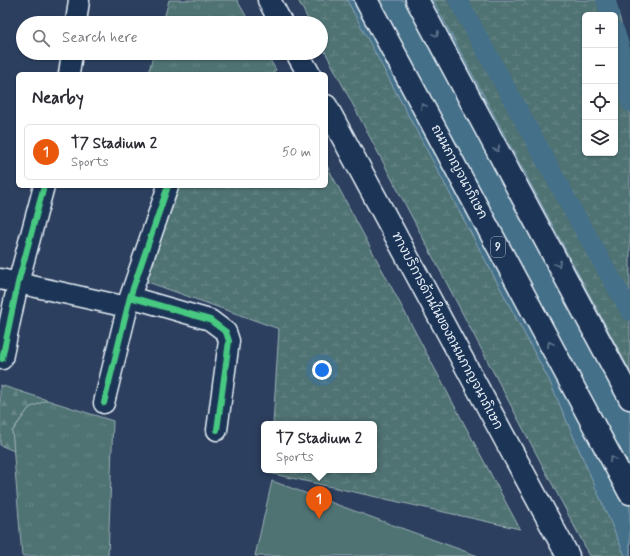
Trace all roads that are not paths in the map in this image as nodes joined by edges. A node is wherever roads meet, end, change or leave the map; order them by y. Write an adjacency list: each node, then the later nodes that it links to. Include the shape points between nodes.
1 (78, 0): 5 (street)
2 (269, 0): 6 (main road)
3 (366, 0): 20 (main road, ถนนกาญจนาภิเษก / 9, one-way to 3)
4 (417, 0): 17 (main road, one-way to 17)
5 (77, 16)
6 (277, 16)
7 (71, 60): 9 (street)
8 (302, 60): 10 (main road)
9 (69, 72)
10 (308, 72)
11 (328, 110): 21 (main road, ทางบริการด้านในของถนนกาญจนาภิเษก)
12 (43, 188): 14 (street)
13 (167, 188): 15 (street)
14 (9, 281): 15 (street); 16 (street)
15 (128, 302): 18 (street); 19 (street, via 210,320 226,332 229,341)
16 (2, 359)
17 (630, 398)
18 (104, 403)
19 (217, 430)
20 (630, 493)
21 (568, 556)

